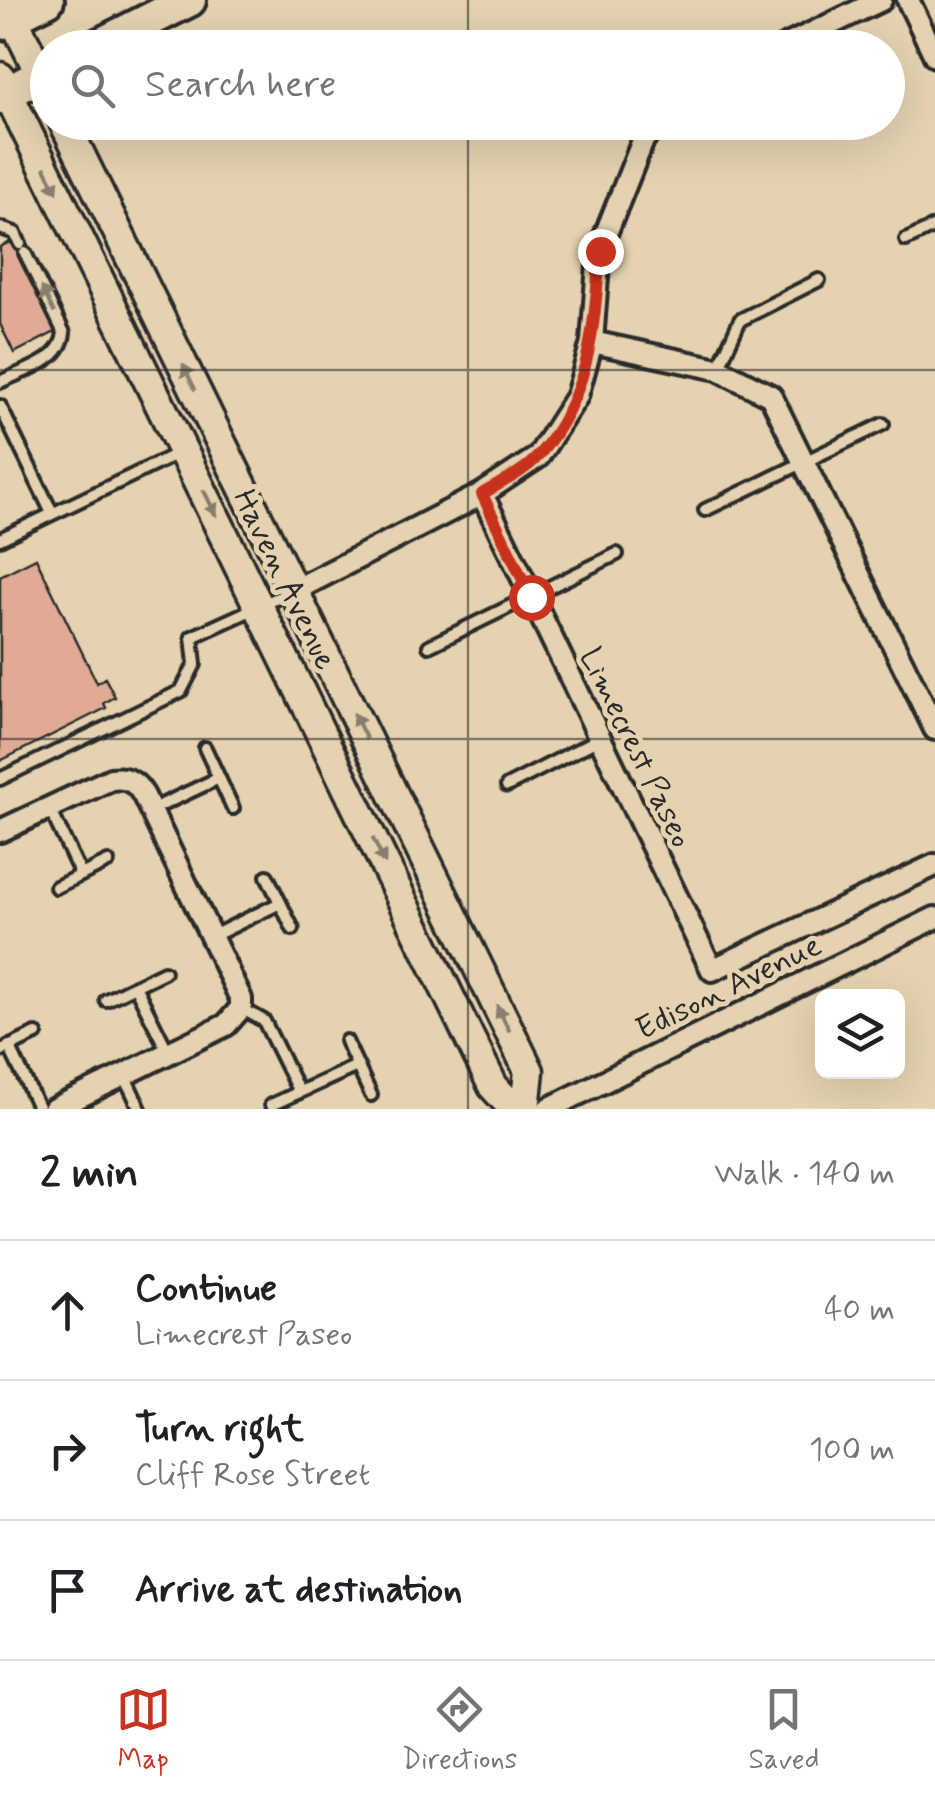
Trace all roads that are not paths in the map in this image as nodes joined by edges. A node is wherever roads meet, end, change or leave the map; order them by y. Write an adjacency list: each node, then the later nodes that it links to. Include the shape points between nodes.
1 (47, 0): 5 (main road)
2 (189, 0): 6 (main road)
3 (880, 0): 7 (street)
4 (908, 0): 9 (street)
5 (6, 13): 8 (street)
6 (130, 30)
7 (819, 30)
8 (30, 53)
9 (935, 56)
10 (30, 82): 11 (main road)
11 (3, 89): 23 (street, Haven Avenue, one-way to 23)
12 (73, 140): 30 (street, Haven Avenue, one-way to 12)
13 (643, 140): 18 (street, via 600,251)
14 (935, 226): 16 (lane)
15 (0, 228): 20 (lane, one-way to 15, via 55,356 64,333 14,232)
16 (906, 240)
17 (819, 280): 19 (lane, via 740,320)
18 (592, 342): 19 (street); 25 (street, via 577,396 538,457)
19 (718, 369): 24 (street, via 770,396)
20 (0, 382)
21 (0, 406): 27 (lane)
22 (883, 424): 24 (lane)
23 (185, 450): 27 (lane); 32 (street, Haven Avenue, one-way to 32)
24 (804, 462): 26 (lane); 34 (street)
25 (482, 494): 30 (street); 31 (street, Limecrest Paseo)
26 (705, 510)
27 (52, 513): 28 (lane)
28 (0, 539)
29 (617, 554): 31 (lane)
30 (293, 591): 32 (lane); 70 (street, Haven Avenue, one-way to 30, via 529,1071)
31 (531, 597): 33 (lane); 35 (street, Limecrest Paseo)
32 (260, 606): 38 (lane, via 192,637 195,664 181,691); 69 (street, Haven Avenue, one-way to 69, via 493,1086)
33 (429, 646)
34 (935, 729)
35 (600, 740): 39 (lane); 45 (street, Limecrest Paseo, via 712,970)
36 (205, 748): 37 (lane)
37 (219, 778): 41 (lane); 42 (lane)
38 (0, 779)
39 (506, 786)
40 (50, 808): 42 (street, via 119,778 133,782); 43 (street); 46 (lane)
41 (234, 808)
42 (151, 810): 52 (street)
43 (0, 831)
44 (108, 862): 46 (lane)
45 (935, 865)
46 (81, 875): 48 (lane)
47 (267, 876): 49 (lane)
48 (56, 887)
49 (280, 903): 51 (lane); 52 (lane)
50 (935, 918): 71 (street, Edison Avenue)
51 (293, 929)
52 (213, 936): 56 (street)
53 (164, 972): 54 (lane)
54 (135, 986): 55 (lane); 60 (lane)
55 (106, 1000)
56 (241, 1008): 60 (street, via 226,1025); 63 (lane, via 264,1021)
57 (36, 1034): 59 (lane)
58 (346, 1041): 61 (lane)
59 (5, 1049): 66 (lane)
60 (168, 1054): 62 (street)
61 (357, 1066): 63 (lane); 64 (lane)
62 (124, 1075): 67 (street); 68 (lane)
63 (299, 1092): 65 (lane)
64 (371, 1095)
65 (271, 1104)
66 (40, 1109)
67 (54, 1109)
68 (140, 1109)
69 (514, 1109)
70 (525, 1109)
71 (548, 1109)

